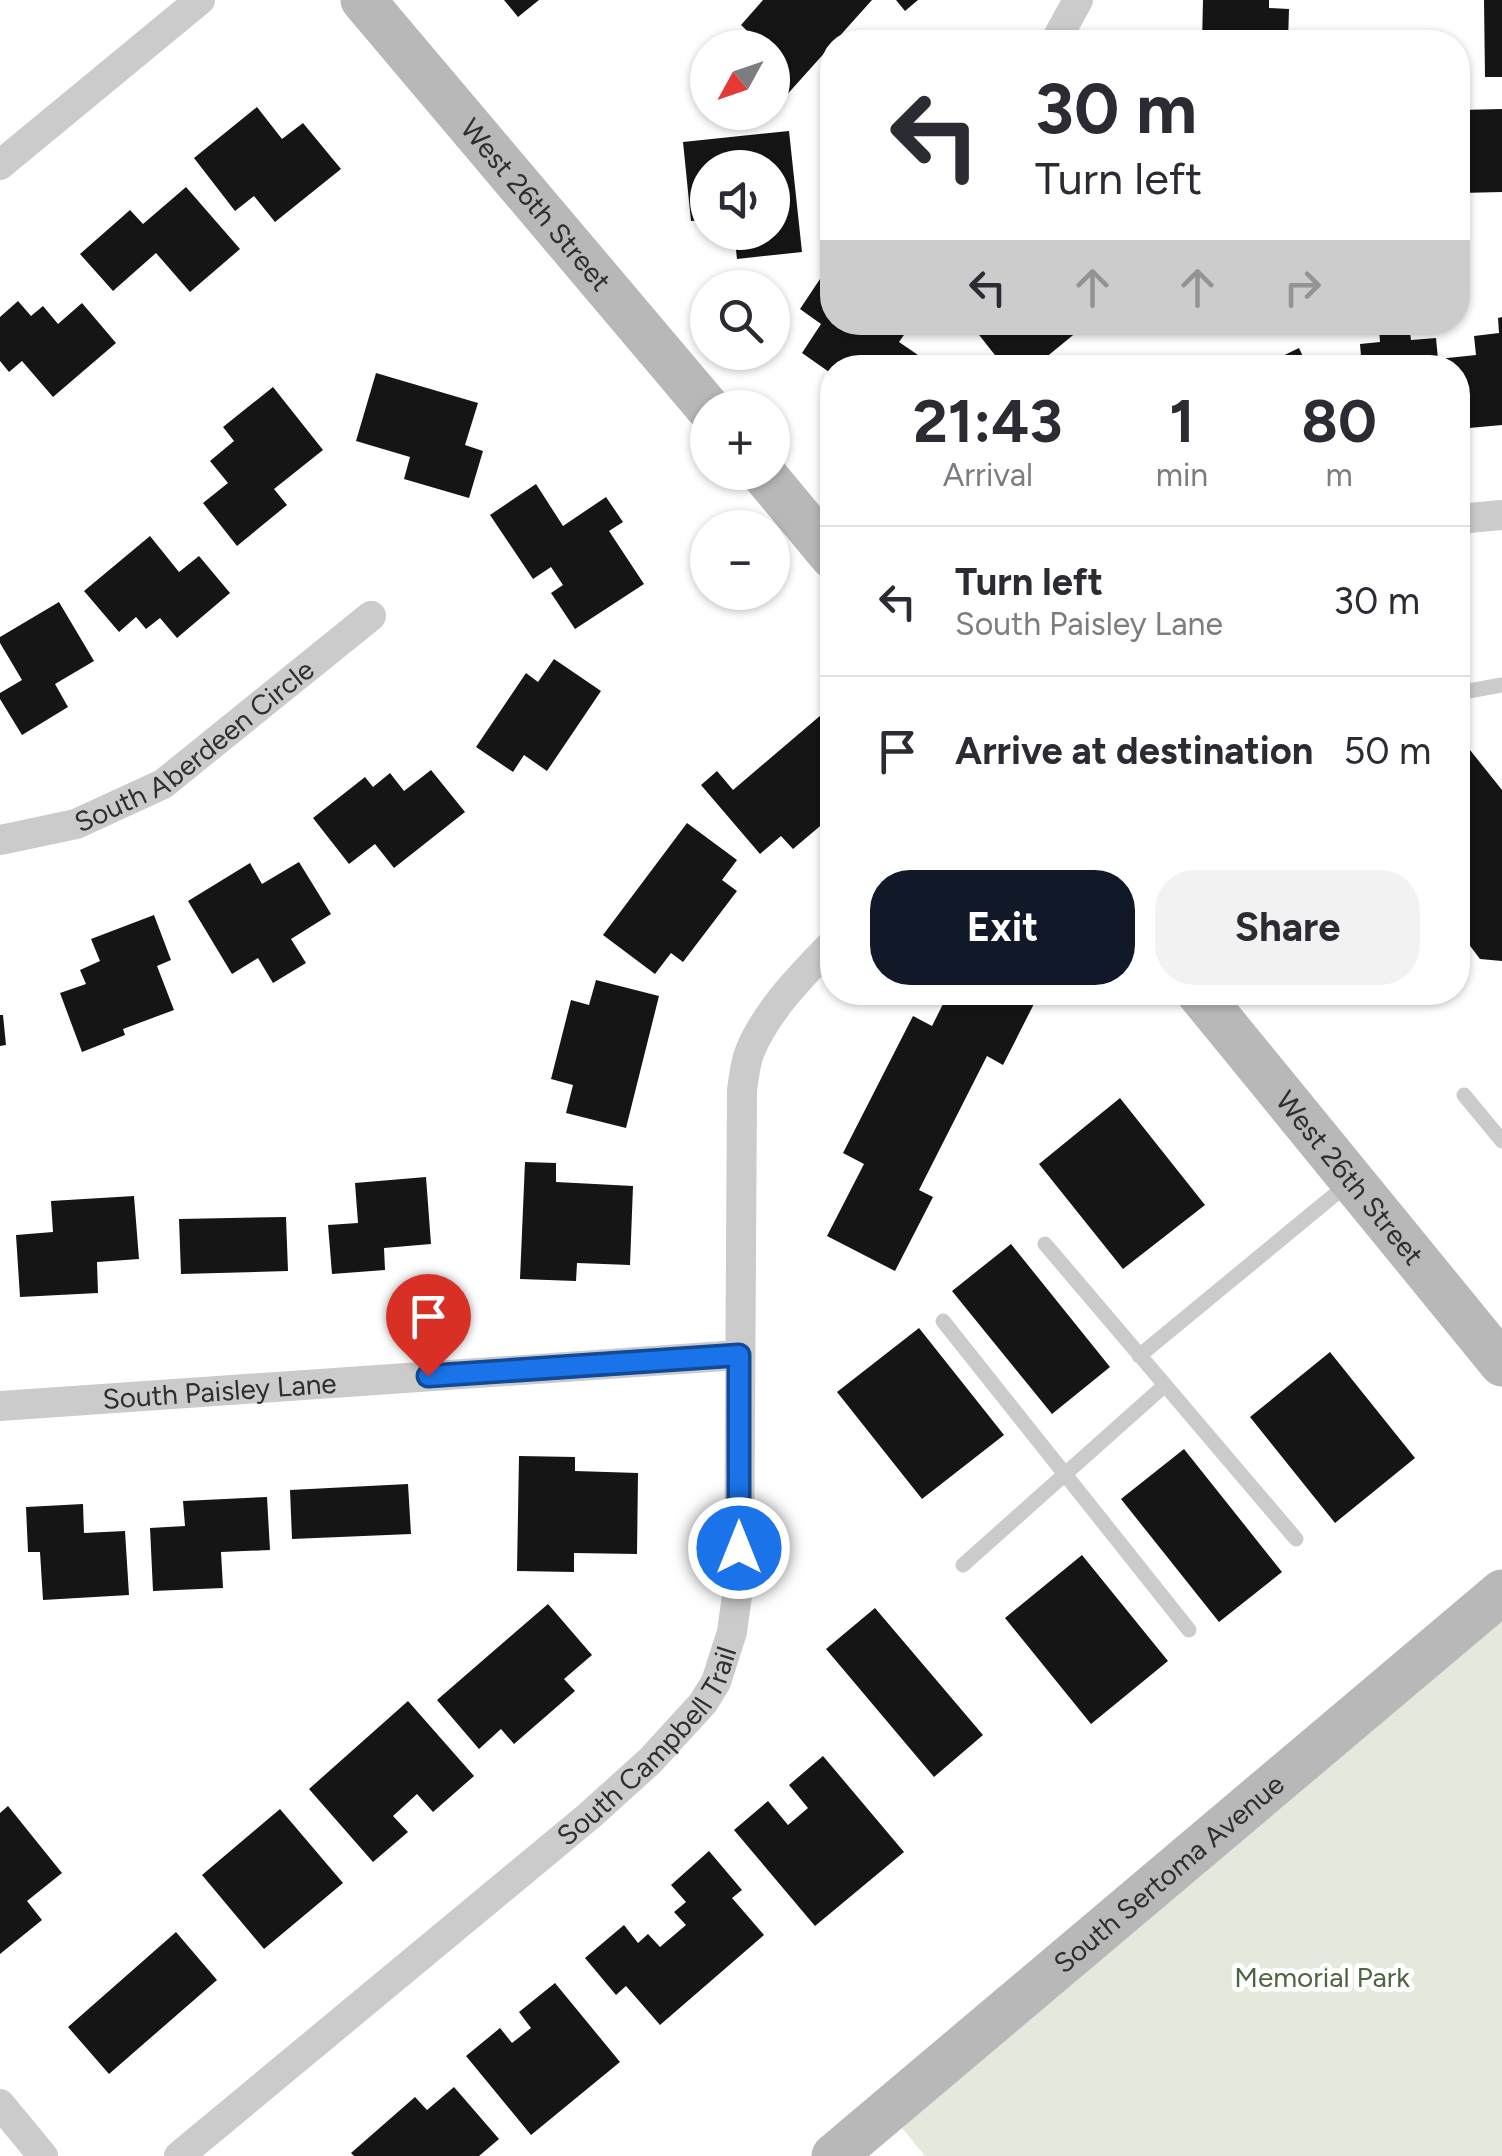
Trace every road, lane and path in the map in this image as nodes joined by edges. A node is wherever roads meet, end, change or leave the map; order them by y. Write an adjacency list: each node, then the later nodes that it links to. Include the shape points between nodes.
1 (200, 0): 5 (street)
2 (363, 0): 6 (main road, West 26th Street)
3 (1078, 0): 4 (street)
4 (1062, 30)
5 (0, 165)
6 (693, 390)
7 (777, 490): 10 (main road)
8 (1502, 515): 9 (street)
9 (1470, 518)
10 (820, 542)
11 (371, 616): 14 (street, South Aberdeen Circle, via 163,784 76,824)
12 (1502, 685): 13 (lane)
13 (1470, 691)
14 (0, 840)
15 (820, 956): 22 (street, South Campbell Trail, via 763,1025 748,1055)
16 (1209, 1005): 19 (main road, West 26th Street)
17 (1464, 1095): 18 (lane)
18 (1502, 1141)
19 (1352, 1181): 23 (lane); 24 (main road, West 26th Street)
20 (1045, 1244): 23 (lane)
21 (943, 1320): 27 (lane)
22 (739, 1355): 26 (street, South Paisley Lane); 34 (street, South Campbell Trail, via 739,1581 732,1632 704,1703 589,1816)
23 (1139, 1356): 25 (lane)
24 (1502, 1364)
25 (1165, 1385): 27 (lane); 28 (lane)
26 (0, 1406)
27 (1065, 1474): 29 (lane); 31 (lane)
28 (1296, 1539)
29 (963, 1565)
30 (1502, 1592): 35 (main road, South Sertoma Avenue)
31 (1189, 1630)
32 (0, 2104): 33 (street)
33 (44, 2156)
34 (179, 2156)
35 (834, 2156)

